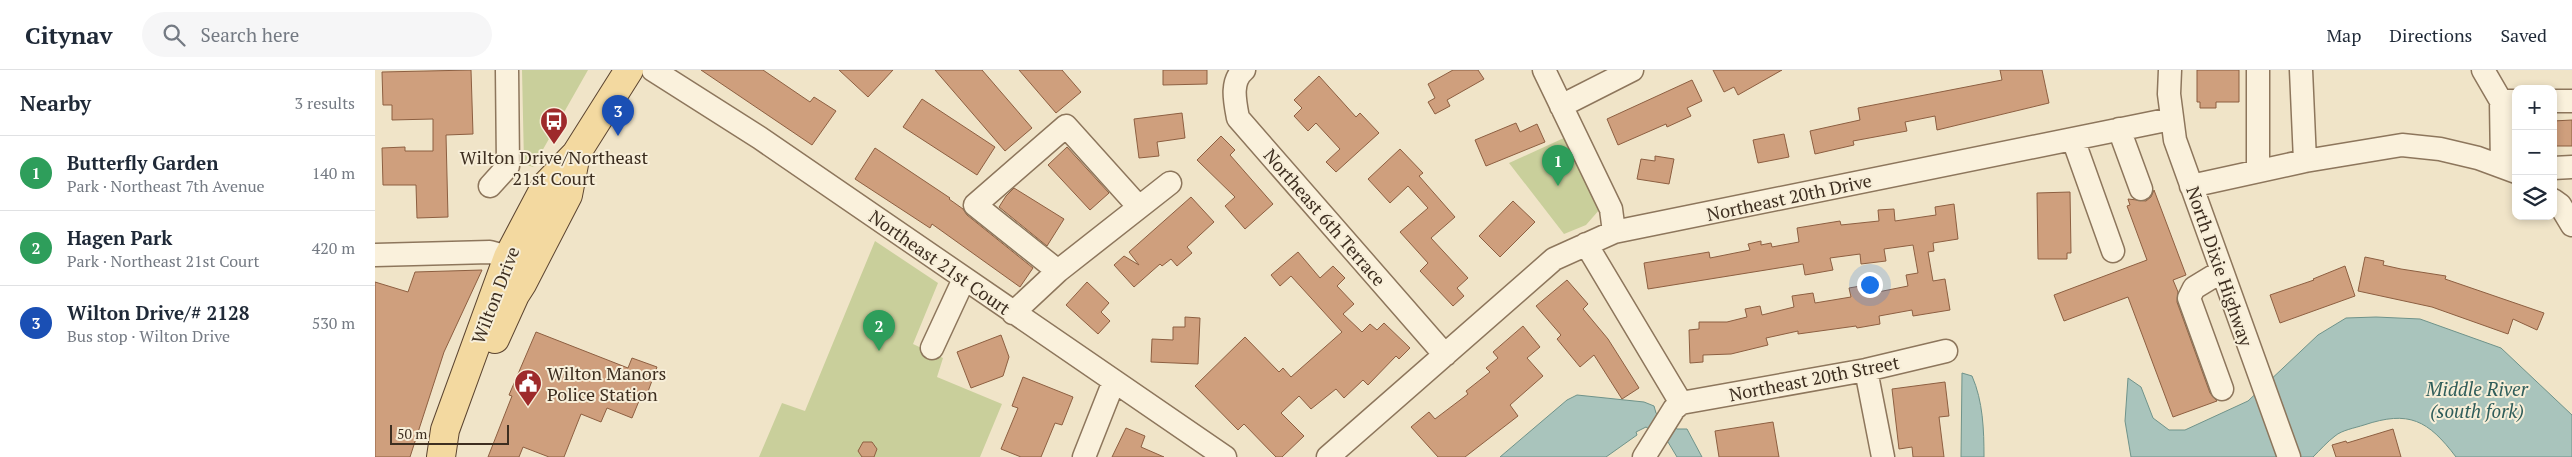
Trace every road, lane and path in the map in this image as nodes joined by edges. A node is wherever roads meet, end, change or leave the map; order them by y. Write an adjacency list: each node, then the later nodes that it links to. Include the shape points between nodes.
1 (507, 70): 25 (street, via 509,166)
2 (629, 70): 18 (main road, Wilton Drive)
3 (653, 70): 38 (street, Northeast 21st Court, via 760,138)
4 (1244, 70): 43 (street, Northeast 6th Terrace, via 1239,74 1233,96 1238,118)
5 (1544, 70): 14 (street)
6 (1632, 70): 14 (street)
7 (2170, 70): 15 (street, North Dixie Highway)
8 (2258, 70): 23 (street)
9 (2301, 70): 19 (street)
10 (2483, 70): 11 (street)
11 (2508, 101): 22 (street)
12 (2557, 101): 13 (street)
13 (2572, 101)
14 (1561, 106): 31 (street, via 1611,209)
15 (2171, 119): 16 (street, Northeast 20th Drive); 26 (street, North Dixie Highway)
16 (2119, 130): 17 (street, Northeast 20th Drive); 27 (street)
17 (2073, 139): 31 (street, Northeast 20th Drive); 33 (street)
18 (576, 154): 35 (main road, Wilton Drive, via 546,185); 39 (main road, Wilton Drive, via 568,195)
19 (2305, 161): 22 (street, via 2403,146 2440,149); 23 (street)
20 (2572, 167): 21 (street)
21 (2557, 168)
22 (2511, 169)
23 (2258, 170): 26 (street)
24 (1170, 182): 29 (street)
25 (491, 186)
26 (2191, 186): 37 (street, North Dixie Highway)
27 (2141, 189)
28 (2557, 203): 30 (street)
29 (1138, 206): 36 (street); 36 (street, via 1067,126 975,205)
30 (2572, 225)
31 (1614, 232): 32 (street, Northeast 20th Drive)
32 (1586, 244): 43 (street, Northeast 20th Drive, via 1554,259); 47 (street)
33 (2113, 251)
34 (375, 255): 35 (street, via 490,252)
35 (507, 257): 39 (main road, via 513,270); 48 (main road, Wilton Drive, via 445,430)
36 (1058, 271): 40 (street)
37 (2222, 271): 46 (street, via 2193,288 2189,298); 54 (street, North Dixie Highway)
38 (964, 279): 40 (street, Northeast 21st Court); 41 (street)
39 (515, 295): 48 (main road, Wilton Drive, via 499,329 463,428)
40 (1013, 313): 45 (street, Northeast 21st Court)
41 (932, 348)
42 (1946, 351): 44 (street, Northeast 20th Street)
43 (1445, 355): 51 (street)
44 (1866, 370): 47 (street, Northeast 20th Street); 53 (street)
45 (1114, 381): 49 (street); 50 (street, Northeast 21st Court)
46 (2223, 388)
47 (1681, 403): 52 (street, via 1673,409)
48 (442, 454)
49 (1084, 457)
50 (1225, 457)
51 (1328, 457)
52 (1644, 457)
53 (1883, 457)
54 (2289, 457)

